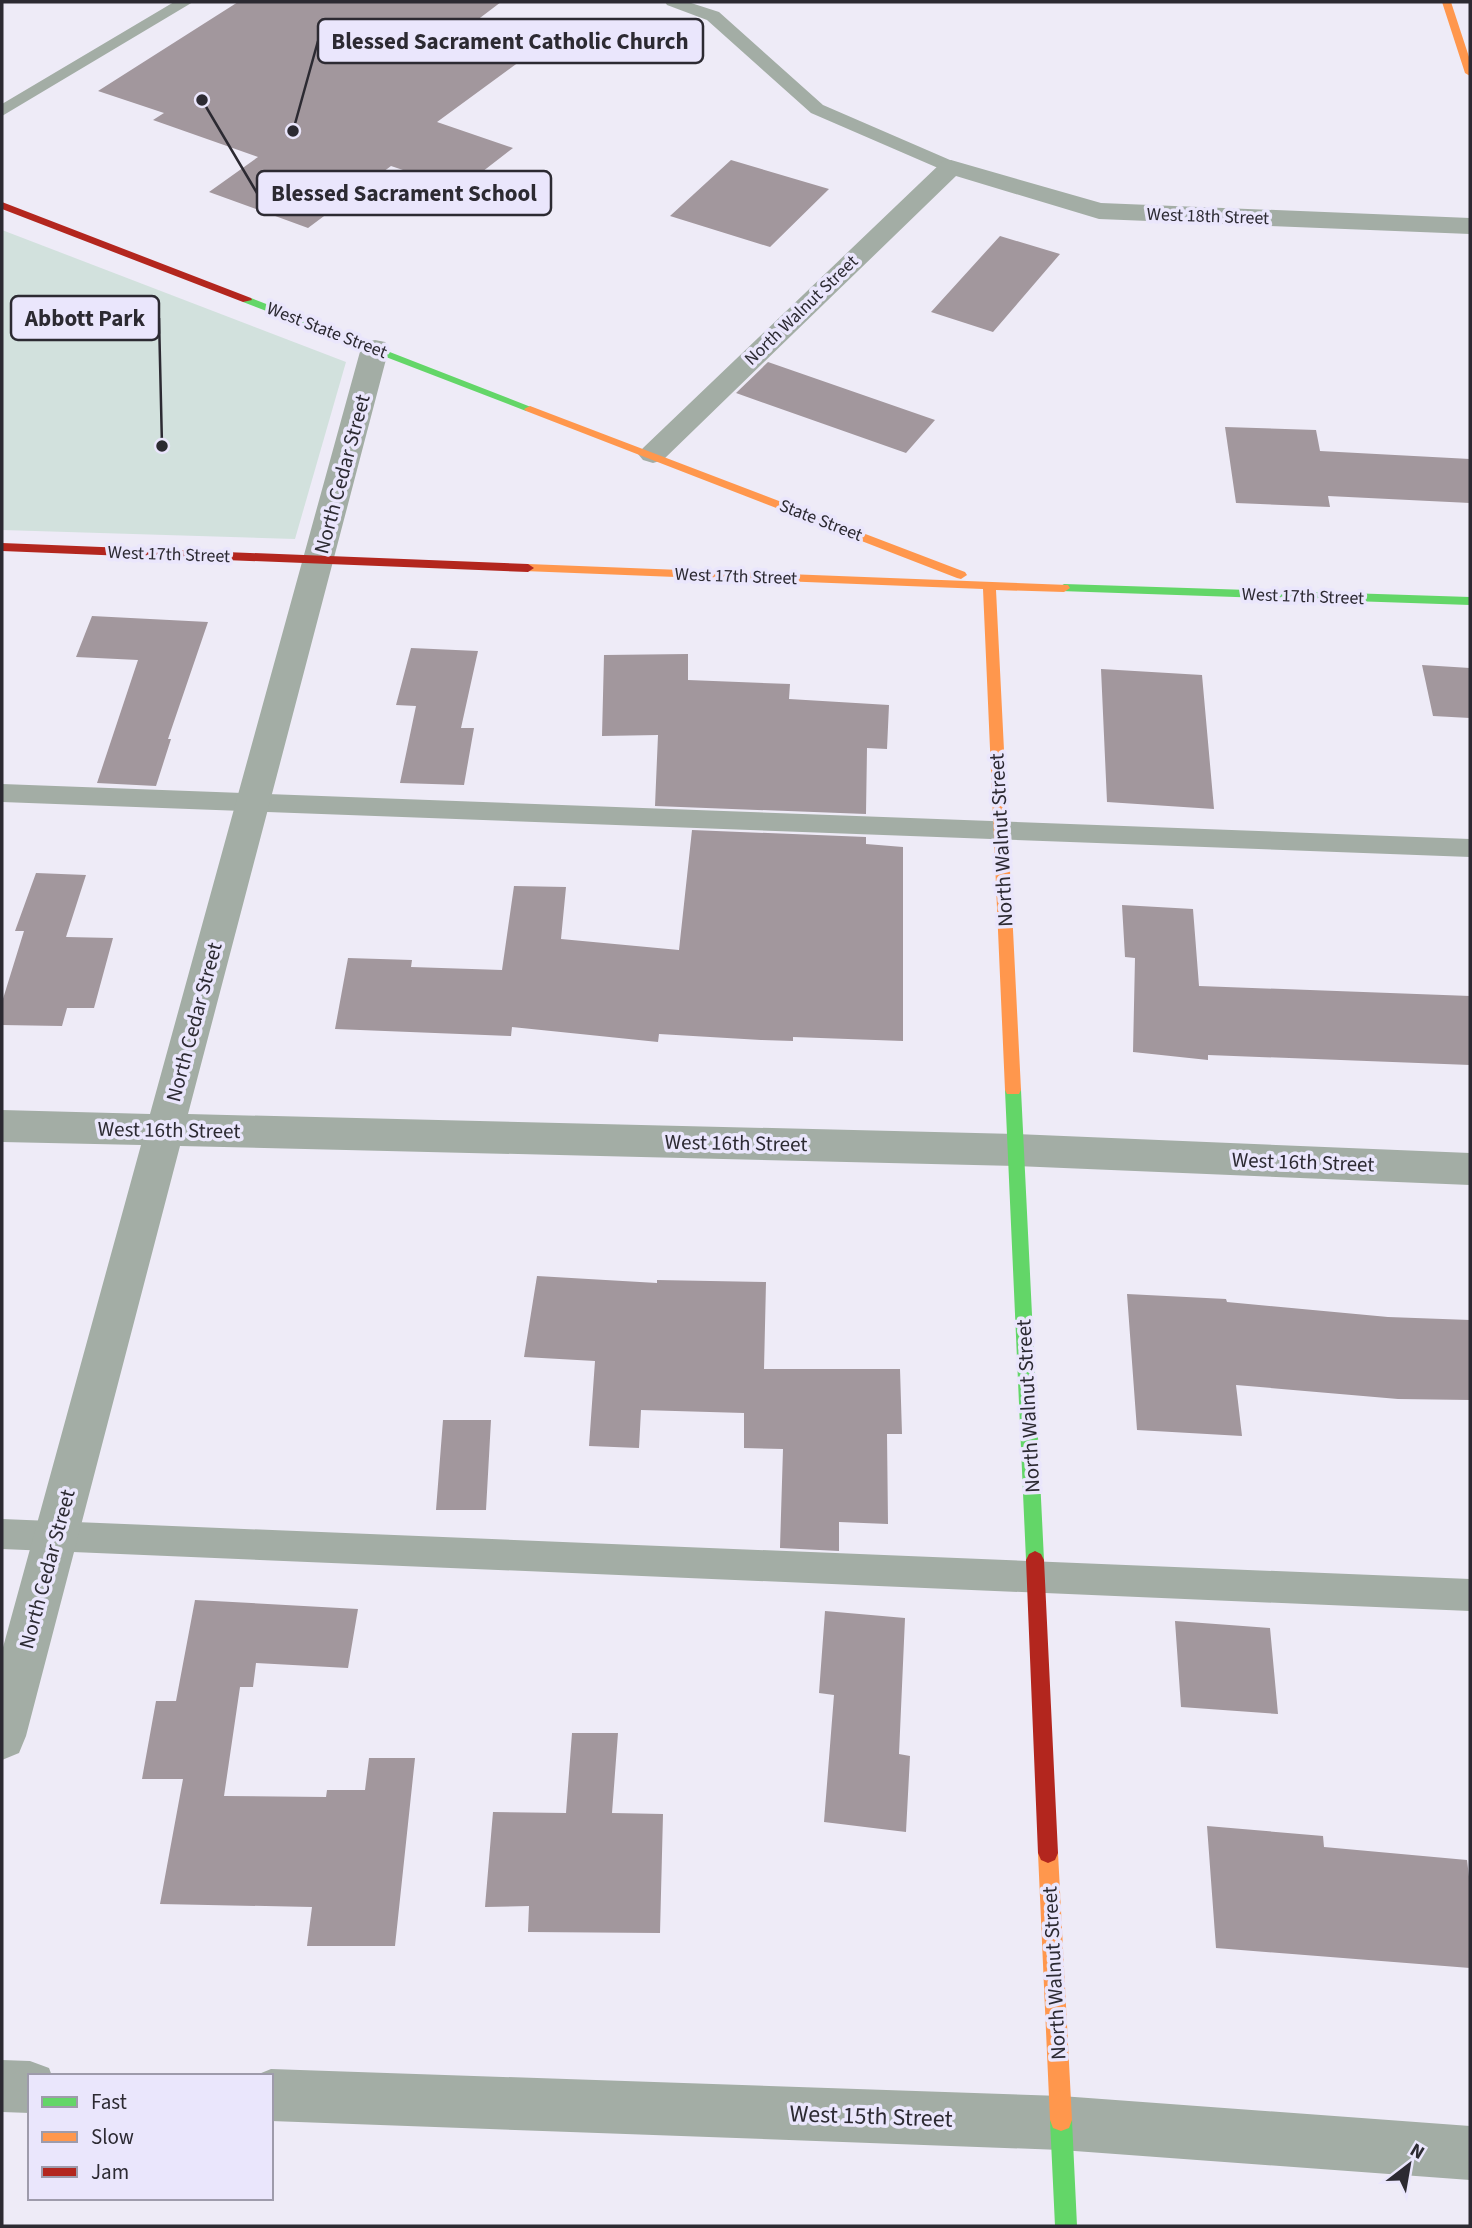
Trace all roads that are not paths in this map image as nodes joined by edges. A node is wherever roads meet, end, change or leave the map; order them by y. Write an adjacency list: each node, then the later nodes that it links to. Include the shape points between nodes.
1 (185, 2): 5 (lane)
2 (673, 2): 6 (lane, via 713,16 817,109)
3 (1446, 2): 4 (street)
4 (1470, 73)
5 (2, 111)
6 (951, 167): 8 (street, West 18th Street, via 1099,211); 10 (street, North Walnut Street)
7 (2, 205): 9 (street, West State Street)
8 (1470, 226)
9 (375, 348): 10 (street, West State Street); 12 (street, North Cedar Street)
10 (653, 454): 13 (street, State Street)
11 (2, 547): 12 (street, West 17th Street)
12 (319, 560): 13 (street, West 17th Street); 16 (street, North Cedar Street)
13 (989, 586): 14 (street, West 17th Street); 17 (street, North Walnut Street)
14 (1470, 601)
15 (2, 793): 16 (lane)
16 (253, 802): 17 (lane); 20 (street, North Cedar Street)
17 (1000, 830): 18 (lane); 21 (street, North Walnut Street)
18 (1470, 848)
19 (2, 1126): 20 (street, West 16th Street)
20 (165, 1130): 21 (street, West 16th Street); 24 (street, North Cedar Street)
21 (1016, 1150): 22 (street, West 16th Street); 25 (street, North Walnut Street)
22 (1470, 1169)
23 (2, 1534): 24 (lane)
24 (55, 1536): 25 (lane); 27 (street, North Cedar Street)
25 (1035, 1575): 26 (lane); 31 (street, North Walnut Street)
26 (1470, 1595)
27 (2, 1736)
28 (2, 2086): 29 (street)
29 (28, 2087)
30 (273, 2095): 31 (street, West 15th Street)
31 (1061, 2123): 32 (street, West 15th Street); 33 (street, North Walnut Street)
32 (1470, 2153)
33 (1066, 2226)

